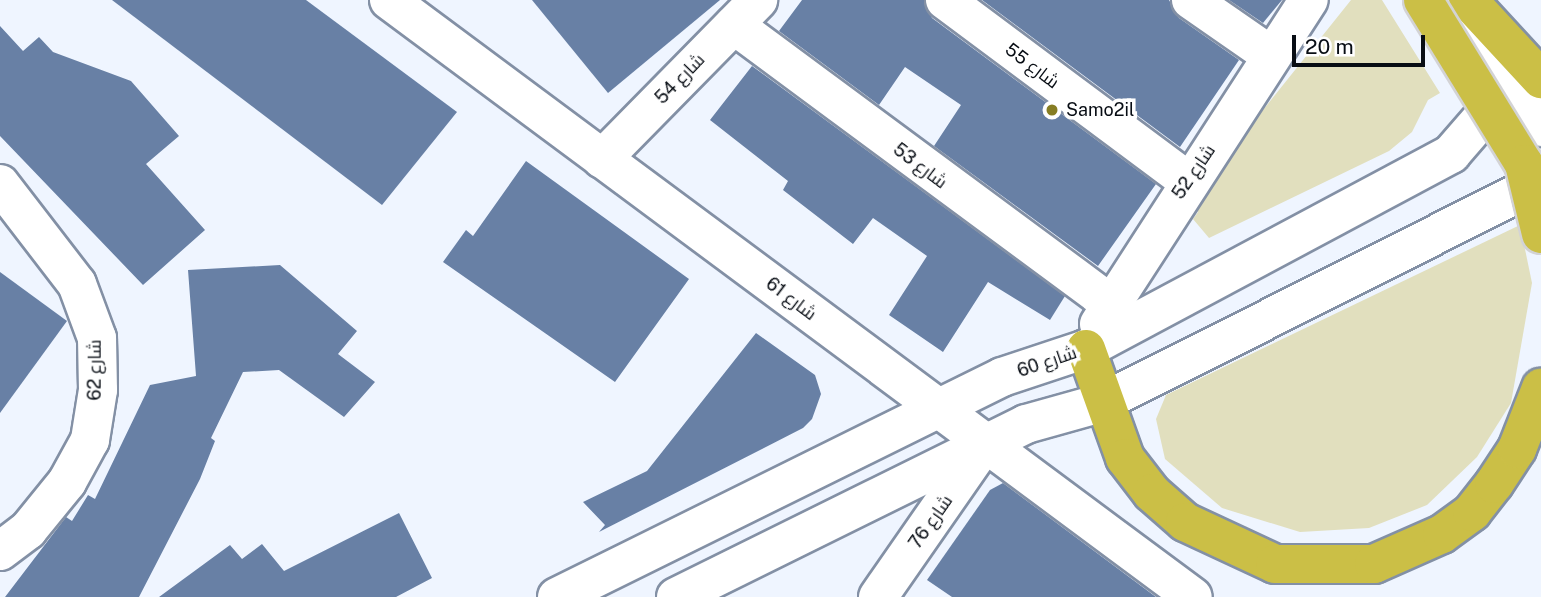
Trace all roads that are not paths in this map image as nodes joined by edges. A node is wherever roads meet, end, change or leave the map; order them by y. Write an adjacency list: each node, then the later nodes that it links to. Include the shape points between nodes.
1 (389, 0): 13 (street, شارع 61)
2 (945, 0): 14 (street, شارع 55)
3 (1191, 0): 9 (street)
4 (1310, 0): 9 (street, شارع 52)
5 (1423, 0): 17 (highway, bridge, via 1524,164)
6 (1432, 0): 11 (street)
7 (1468, 0): 10 (highway)
8 (746, 12): 13 (street, شارع 54); 18 (street, شارع 53)
9 (1272, 56): 14 (street, شارع 52)
10 (1541, 79)
11 (1502, 83): 12 (street); 19 (street, شارع 60, via 1490,109 1451,154)
12 (1541, 127)
13 (602, 159): 22 (street, شارع 61)
14 (1188, 181): 18 (street, شارع 52)
15 (1541, 182): 21 (street)
16 (0, 184): 24 (street, شارع 62, via 77,284 97,338 98,390 90,440 67,482 28,530)
17 (1541, 233)
18 (1109, 302): 19 (street, شارع 52)
19 (1086, 349): 21 (highway); 22 (street, شارع 60, via 1002,377)
20 (1541, 388): 21 (highway, via 1517,449 1472,512 1412,551 1374,564 1329,567 1275,564 1185,522 1152,493 1125,458)
21 (1101, 403): 23 (street, via 1026,424)
22 (938, 409): 23 (street, شارع 61); 26 (street, شارع 60)
23 (983, 446): 25 (street, شارع 76); 27 (street); 28 (street, شارع 61)
24 (0, 551)
25 (892, 592)
26 (557, 597)
27 (676, 597)
28 (1193, 597)

